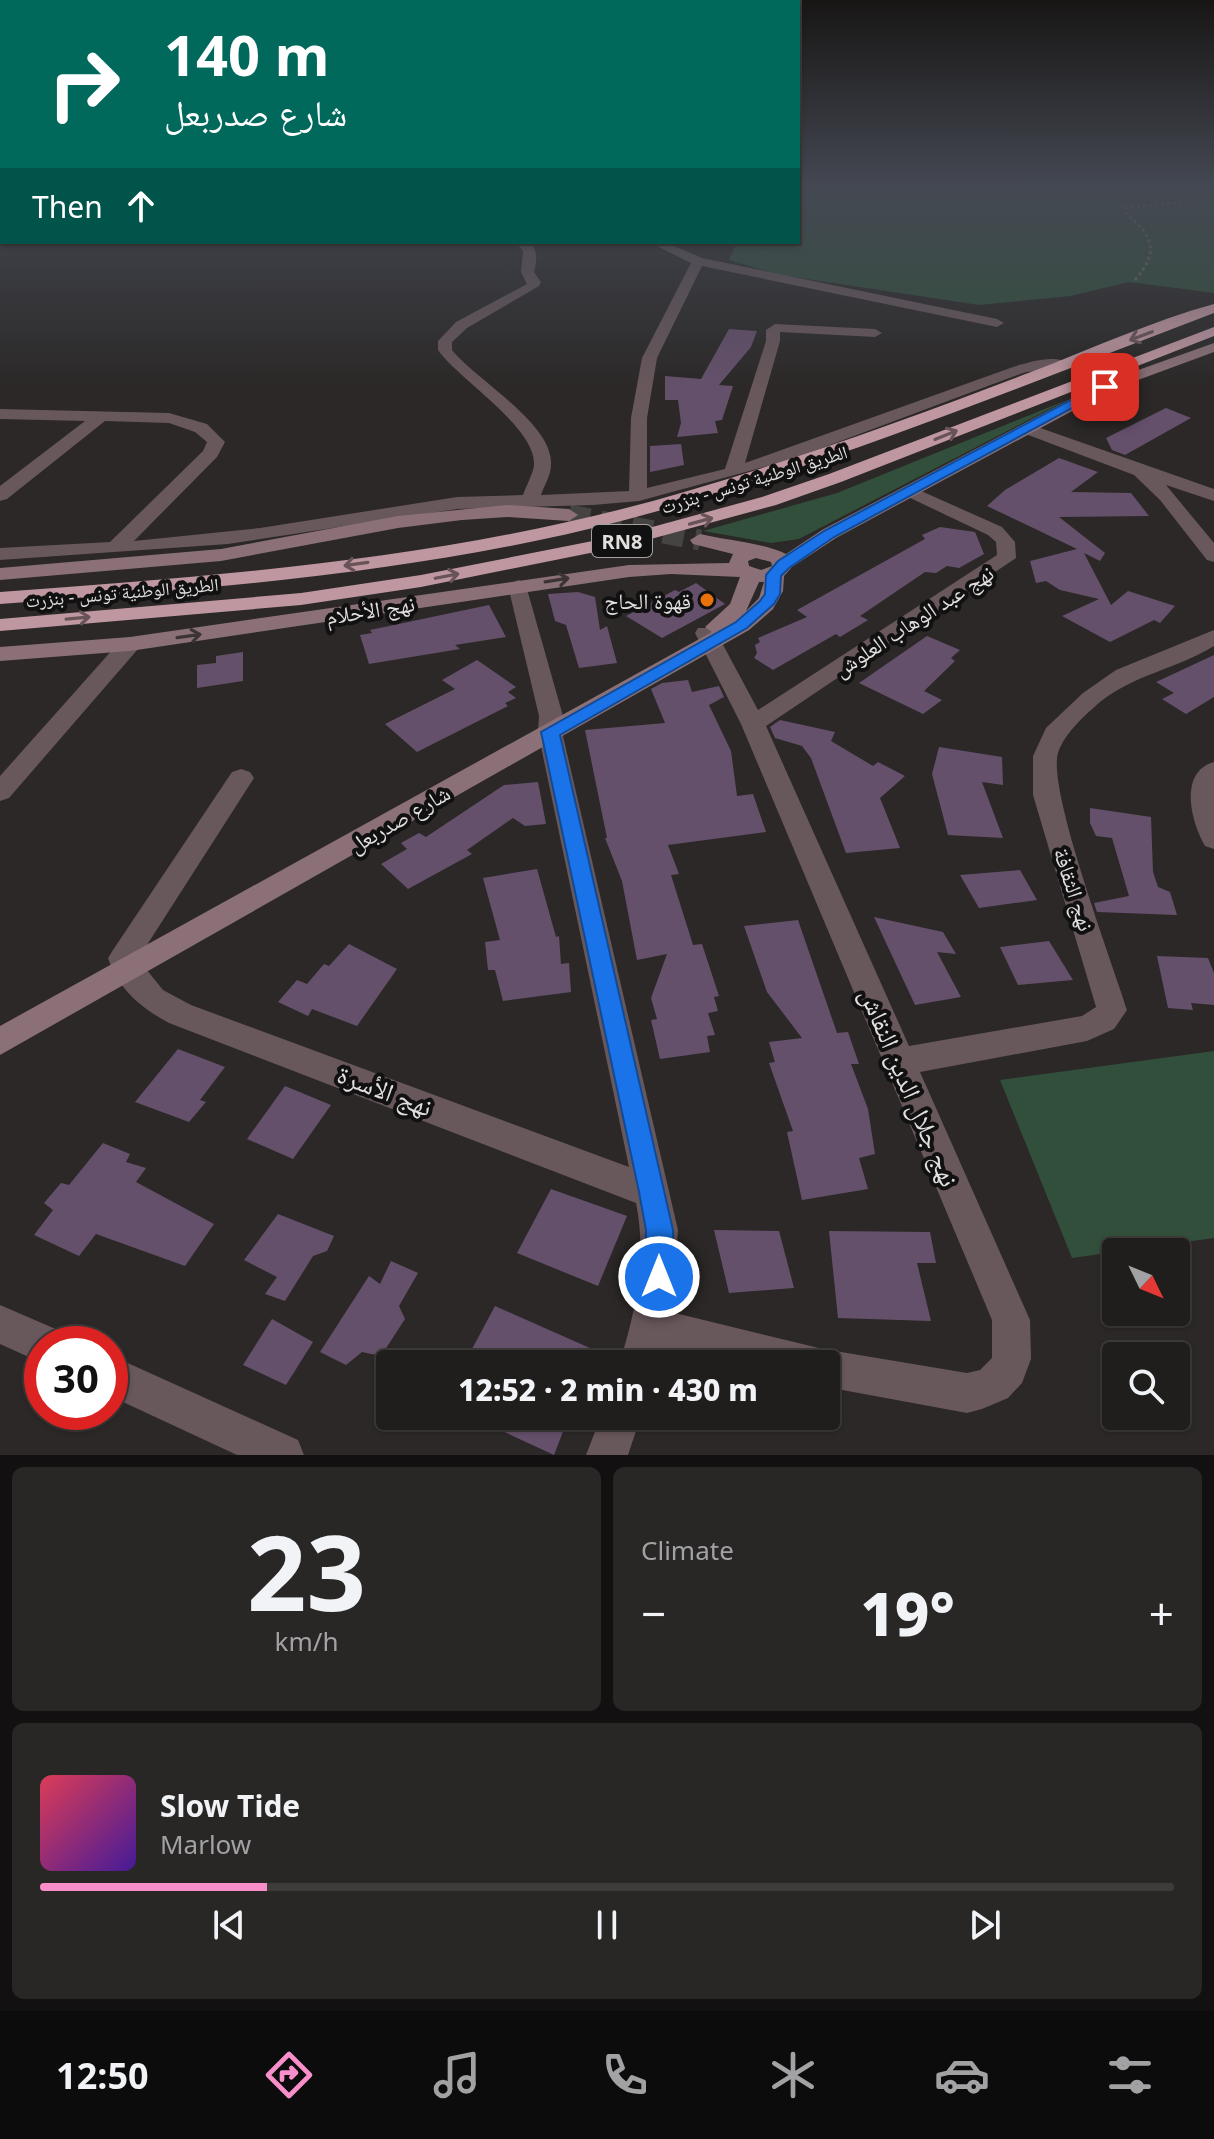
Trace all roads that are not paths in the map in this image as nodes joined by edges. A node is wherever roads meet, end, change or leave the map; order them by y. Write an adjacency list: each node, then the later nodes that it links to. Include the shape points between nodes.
1 (529, 253): 21 (street, via 532,286 460,326 445,341 445,350 518,414 529,431 543,464)
2 (680, 253): 3 (street)
3 (698, 261): 5 (street); 19 (street, via 653,345 635,469)
4 (1214, 308): 11 (highway, الطريق الوطنية تونس - بنزرت / RN8, one-way to 11)
5 (997, 323)
6 (1214, 331): 33 (highway, الطريق الوطنية تونس - بنزرت / RN8, one-way to 6, via 301,599 625,540 835,478)
7 (875, 333): 8 (street, via 780,327 772,332)
8 (773, 341): 9 (street); 16 (street)
9 (864, 347)
10 (1214, 347): 14 (street, via 1105,387)
11 (1064, 365): 16 (street, via 1018,370); 28 (highway, الطريق الوطنية تونس - بنزرت / RN8, one-way to 28, via 753,477 621,515 425,555)
12 (0, 414): 13 (street)
13 (100, 417): 18 (street); 24 (street, via 193,423 216,442)
14 (1029, 429): 15 (street); 17 (street)
15 (1140, 471): 20 (street); 26 (street)
16 (733, 472): 19 (street)
17 (910, 491): 27 (street); 39 (street, نهج عبد الوهاب العلوش, via 995,531 1005,539 1006,558)
18 (0, 495)
19 (638, 495): 21 (street)
20 (1214, 495)
21 (530, 501): 24 (street, via 457,503 261,534)
22 (569, 515): 29 (street, via 462,514 221,555)
23 (700, 540): 27 (street)
24 (117, 547): 25 (street)
25 (0, 554)
26 (1214, 556)
27 (761, 565): 30 (street, نهج الأحلام, one-way to 27, via 629,571); 34 (street, شارع صدربعل, via 772,594 766,604 741,625)
28 (292, 573): 31 (highway, RN8); 32 (highway, الطريق الوطنية تونس - بنزرت / RN8)
29 (0, 574)
30 (518, 586): 36 (street, نهج الأحلام, one-way to 30); 38 (street)
31 (0, 589)
32 (0, 598)
33 (0, 625)
34 (709, 637): 38 (street, شارع صدربعل); 39 (street, نهج جلال الدين النقاش)
35 (1214, 637): 47 (street, نهج الثقافة, via 1124,675 1091,698 1055,734 1045,756 1046,795 1112,1010 1087,1028)
36 (130, 644): 37 (street, نهج الأحلام); 42 (street)
37 (0, 654)
38 (551, 724): 44 (street, شارع صدربعل); 48 (street)
39 (753, 724): 47 (street, نهج جلال الدين النقاش)
40 (1214, 770): 43 (street, via 1204,781 1201,805)
41 (241, 778): 44 (street)
42 (0, 792)
43 (1214, 839)
44 (126, 965): 45 (street, شارع صدربعل); 46 (street, شارع صدربعل); 48 (street, نهج الأسرة, via 152,999 180,1014)
45 (0, 1023)
46 (0, 1042)
47 (898, 1062): 54 (street, نهج جلال الدين النقاش, via 1011,1320 1014,1348 1007,1374 990,1389 967,1393)
48 (652, 1192): 50 (street, via 660,1230)
49 (0, 1324): 51 (street)
50 (651, 1327): 52 (street); 53 (street)
51 (24, 1335)
52 (644, 1350)
53 (751, 1350)
54 (840, 1370)
55 (128, 1383): 57 (street)
56 (616, 1430): 58 (street)
57 (283, 1455)
58 (607, 1455)

